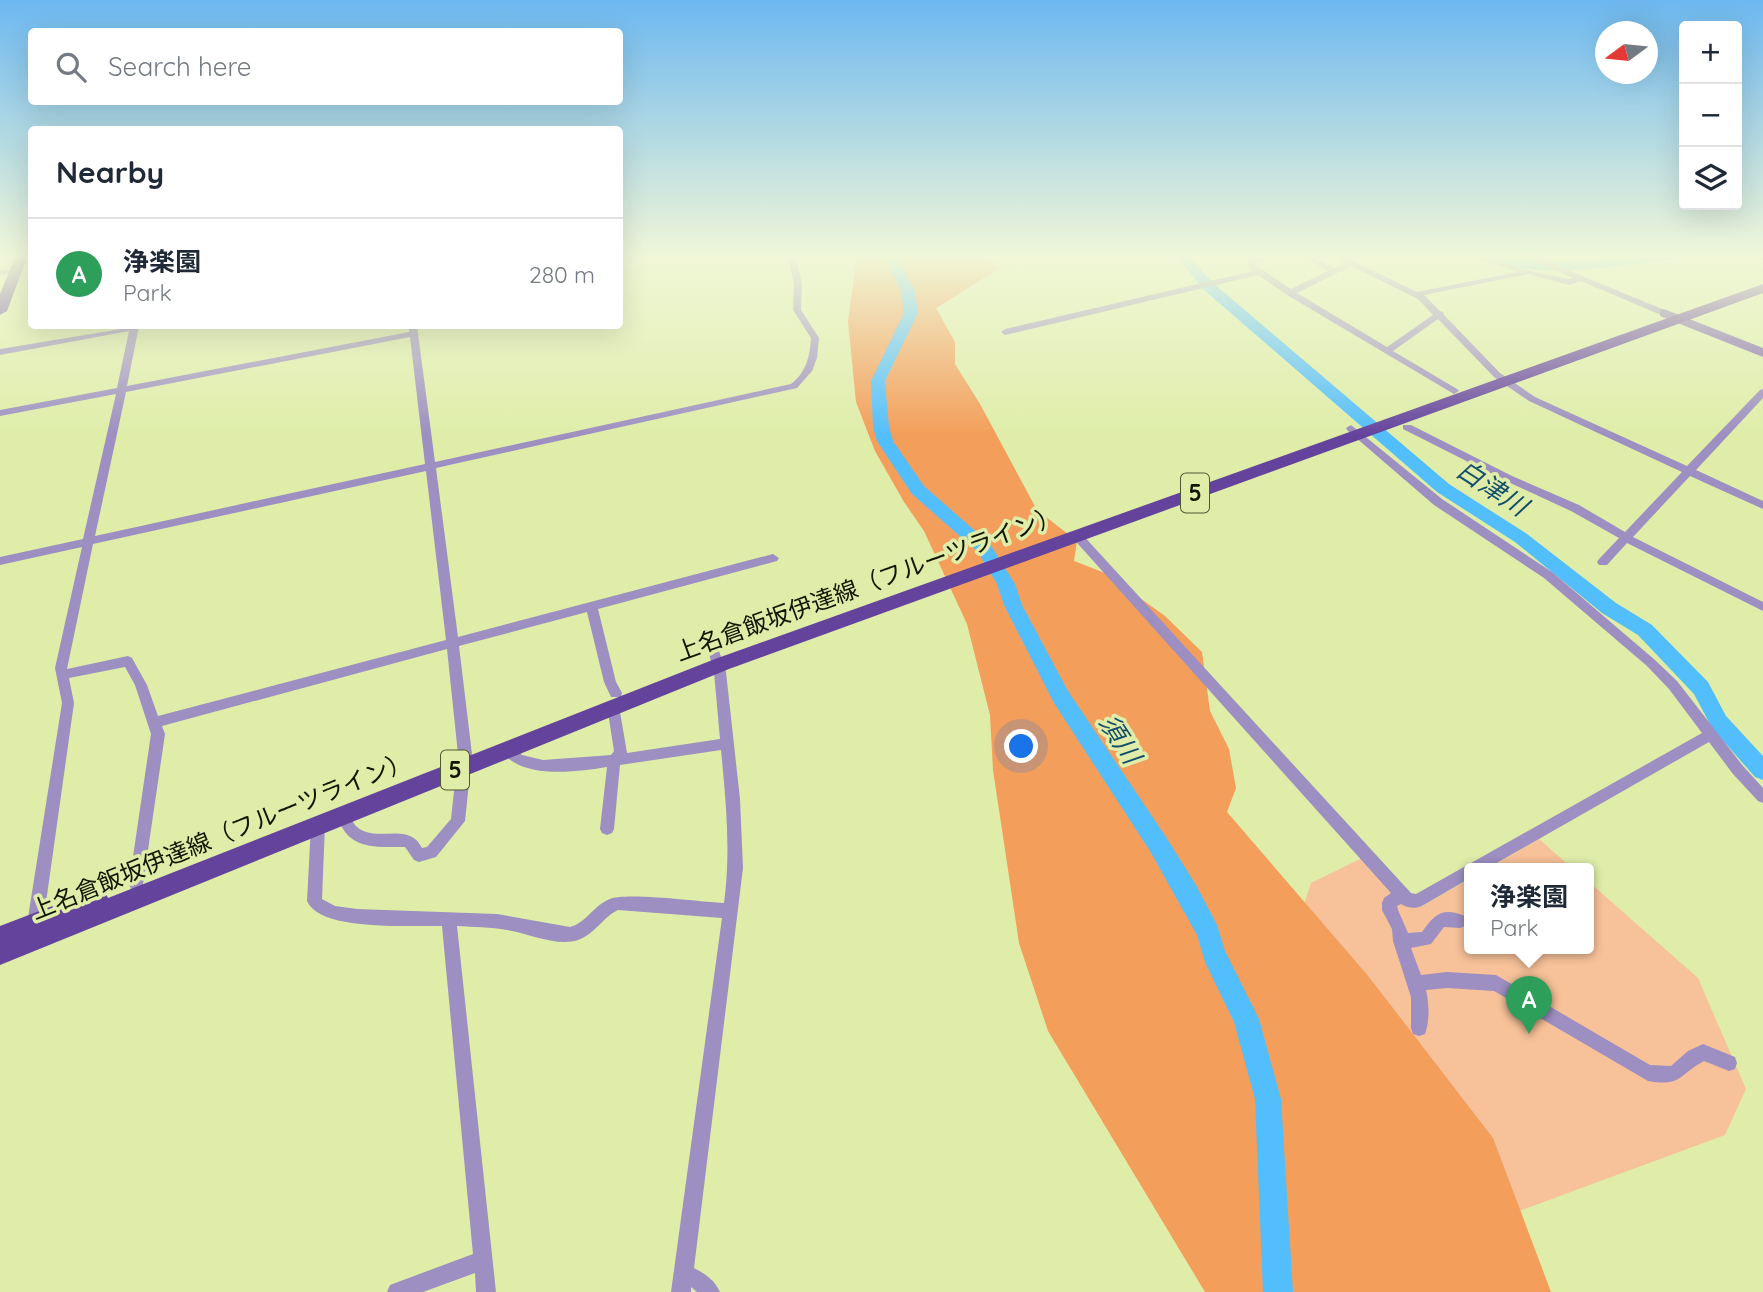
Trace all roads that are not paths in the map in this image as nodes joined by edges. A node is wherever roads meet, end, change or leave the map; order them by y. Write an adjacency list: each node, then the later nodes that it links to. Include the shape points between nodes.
1 (800, 315): 21 (street, via 815,338 811,364 798,384)
2 (1075, 315): 10 (street)
3 (1328, 315): 11 (street)
4 (1438, 315): 11 (street)
5 (1441, 315): 14 (street)
6 (1670, 316): 13 (main road); 14 (main road, 上名倉飯坂伊達線（フルーツライン） / 5)
7 (124, 329): 12 (street)
8 (135, 329): 15 (street)
9 (413, 330): 15 (street); 21 (street)
10 (1005, 332)
11 (1388, 350): 16 (street)
12 (0, 352)
13 (1763, 353)
14 (1501, 378): 16 (main road, 上名倉飯坂伊達線（フルーツライン） / 5); 19 (main road, 上名倉飯坂伊達線（フルーツライン） / 5); 22 (street, via 1541,404)
15 (121, 390): 18 (street); 26 (street)
16 (1454, 391): 19 (main road, 上名倉飯坂伊達線（フルーツライン） / 5)
17 (1763, 392): 22 (street)
18 (0, 413)
19 (1397, 421): 20 (main road, 上名倉飯坂伊達線（フルーツライン） / 5); 25 (street)
20 (1358, 430): 24 (main road, 上名倉飯坂伊達線（フルーツライン） / 5); 27 (main road, 上名倉飯坂伊達線（フルーツライン） / 5); 38 (street, via 1438,502 1560,584 1657,669)
21 (430, 466): 26 (street); 33 (street)
22 (1689, 471): 23 (street); 25 (street)
23 (1763, 505)
24 (1076, 536): 27 (main road, 上名倉飯坂伊達線（フルーツライン） / 5); 50 (street)
25 (1626, 536): 30 (street); 32 (street)
26 (89, 542): 29 (street); 35 (street)
27 (1022, 550): 34 (main road, 上名倉飯坂伊達線（フルーツライン） / 5)
28 (773, 558): 31 (street)
29 (0, 561)
30 (1603, 562)
31 (591, 606): 33 (street); 36 (street)
32 (1763, 607)
33 (452, 642): 37 (street); 42 (street)
34 (716, 660): 36 (main road, 上名倉飯坂伊達線（フルーツライン） / 5); 39 (street)
35 (61, 675): 37 (street, via 128,661); 54 (street, via 68,703)
36 (614, 700): 40 (main road, 上名倉飯坂伊達線（フルーツライン） / 5); 41 (street, via 621,752); 42 (main road, 上名倉飯坂伊達線（フルーツライン） / 5)
37 (155, 722): 49 (street, via 157,752)
38 (1712, 735): 43 (street); 47 (street)
39 (727, 744): 41 (street); 51 (street, via 736,868)
40 (507, 749): 41 (street, via 527,764); 42 (main road, 上名倉飯坂伊達線（フルーツライン） / 5)
41 (616, 759): 46 (street)
42 (464, 760): 44 (main road, 上名倉飯坂伊達線（フルーツライン） / 5); 44 (street, via 457,821 427,854 419,855 410,842 361,837 350,830); 49 (main road, 上名倉飯坂伊達線（フルーツライン） / 5)
43 (1763, 797)
44 (344, 815): 45 (main road, 上名倉飯坂伊達線（フルーツライン） / 5)
45 (318, 825): 52 (street, via 316,906 361,916); 57 (main road, 上名倉飯坂伊達線（フルーツライン） / 5)
46 (607, 829)
47 (1483, 863)
48 (1464, 873): 50 (street, via 1416,901)
49 (136, 884): 54 (main road, 上名倉飯坂伊達線（フルーツライン） / 5)
50 (1402, 894): 56 (street, via 1389,903)
51 (730, 911): 52 (street, via 614,903 571,934 496,921); 62 (street)
52 (449, 919): 61 (street)
53 (1460, 921): 56 (street, via 1440,920 1426,939)
54 (35, 924): 55 (main road, 上名倉飯坂伊達線（フルーツライン） / 5)
55 (0, 938)
56 (1401, 941): 58 (street)
57 (0, 954)
58 (1418, 984): 59 (street, via 1422,1001); 60 (street, via 1445,978 1496,983 1648,1073 1678,1074 1703,1052)
59 (1419, 1028)
60 (1729, 1063)
61 (482, 1259): 63 (street); 64 (street)
62 (682, 1282): 65 (street, via 701,1282)
63 (397, 1292)
64 (486, 1292)
65 (710, 1292)

